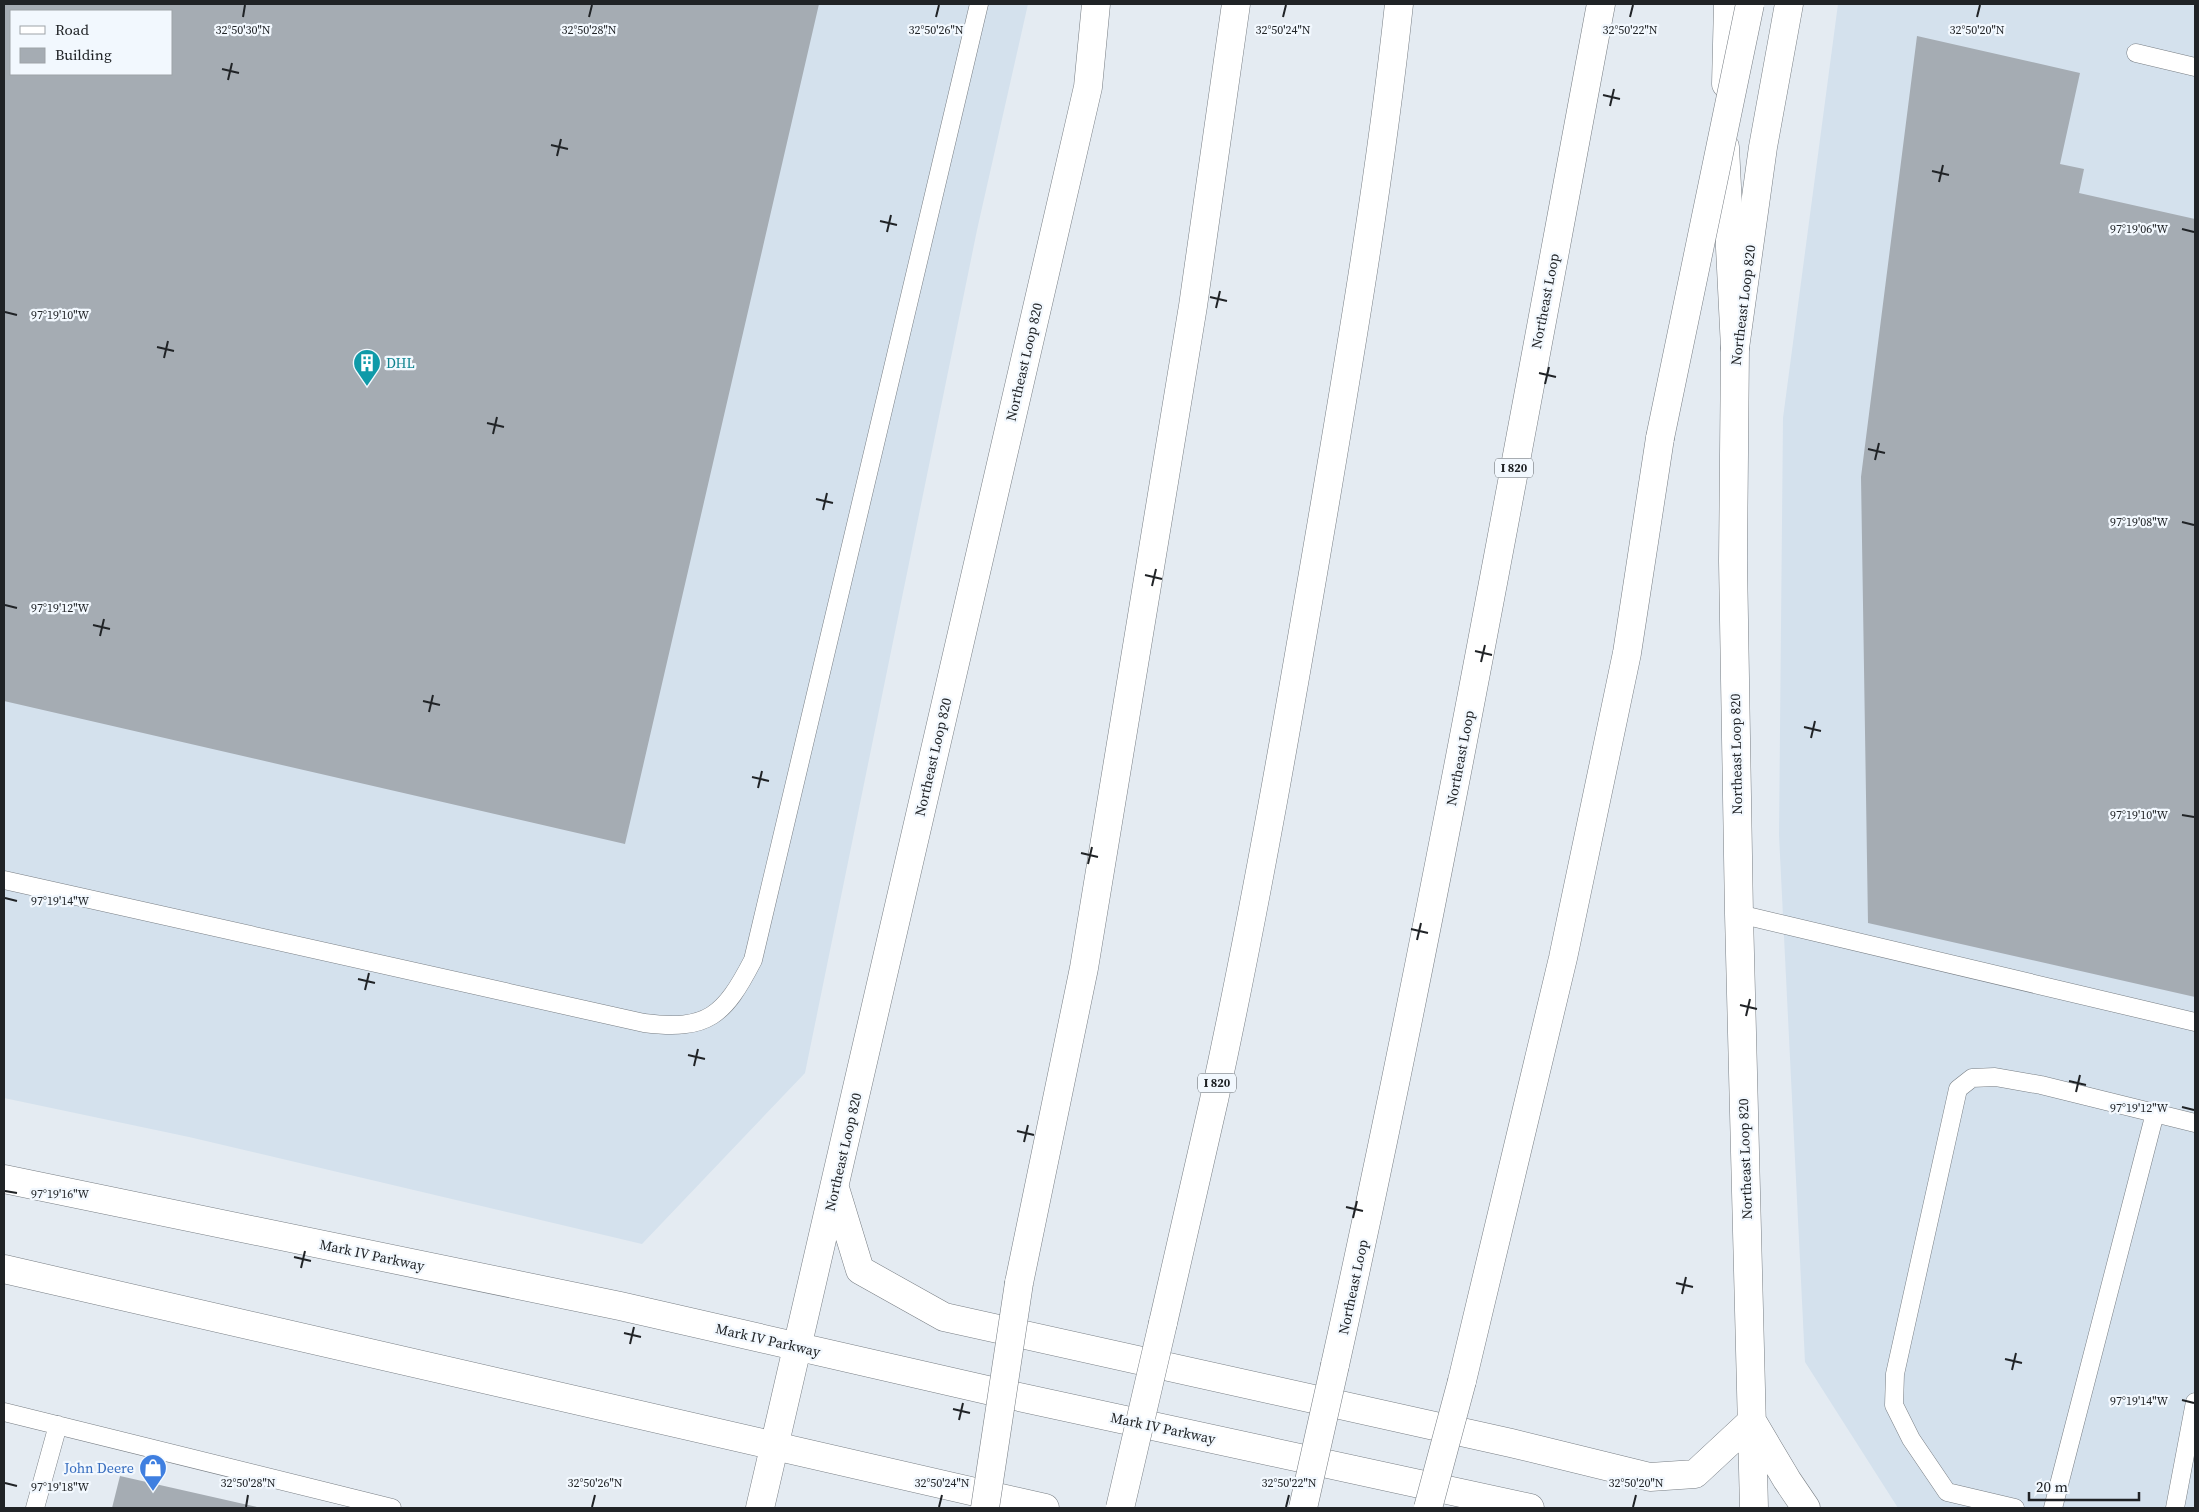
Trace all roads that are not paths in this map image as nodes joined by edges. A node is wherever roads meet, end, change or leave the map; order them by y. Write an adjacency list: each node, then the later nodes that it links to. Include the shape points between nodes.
1 (979, 4): 12 (lane, via 753,960 736,992 719,1010 695,1024 671,1026 618,1019)
2 (1096, 4): 18 (main road, Northeast Loop 820, via 1088,87)
3 (1399, 4): 31 (main road, I 820, bridge, via 1361,288 1265,842 1214,1097)
4 (1601, 4): 32 (main road, Northeast Loop / I 820, bridge, via 1427,932 1379,1169)
5 (1728, 4): 11 (main road, via 1725,150)
6 (1750, 4): 33 (main road, bridge, via 1660,438 1627,653 1563,958 1462,1381)
7 (1789, 4): 11 (main road, Northeast Loop 820, via 1763,147)
8 (1236, 7): 29 (main road, bridge, via 1191,316 1084,968 1018,1283)
9 (2136, 52): 10 (lane)
10 (2195, 66)
11 (1735, 348): 13 (main road, Northeast Loop 820, via 1734,561)
12 (4, 880)
13 (1739, 914): 14 (lane); 23 (main road, Northeast Loop 820)
14 (2195, 1022)
15 (2155, 1113): 16 (lane); 37 (lane, via 1994,1077 1972,1078 1958,1089 1895,1374 1894,1405 1911,1439 1947,1492); 38 (lane)
16 (2195, 1123)
17 (4, 1179): 20 (main road, Mark IV Parkway, via 611,1304)
18 (835, 1187): 20 (main road, Northeast Loop 820); 23 (main road, via 860,1270 944,1317 1511,1443 1650,1478 1696,1474)
19 (4, 1269): 25 (main road)
20 (796, 1346): 25 (main road, Northeast Loop 820); 34 (main road, Mark IV Parkway)
21 (2195, 1402): 39 (lane)
22 (4, 1412): 24 (lane)
23 (1752, 1422): 35 (main road, Northeast Loop 820); 36 (main road)
24 (58, 1425): 26 (lane); 27 (lane)
25 (775, 1446): 28 (main road, Northeast Loop 820); 30 (main road)
26 (35, 1508)
27 (392, 1508)
28 (760, 1508)
29 (985, 1508)
30 (1046, 1508)
31 (1120, 1508)
32 (1303, 1508)
33 (1428, 1508)
34 (1530, 1508)
35 (1754, 1508)
36 (1806, 1508)
37 (2015, 1508)
38 (2053, 1508)
39 (2175, 1508)

